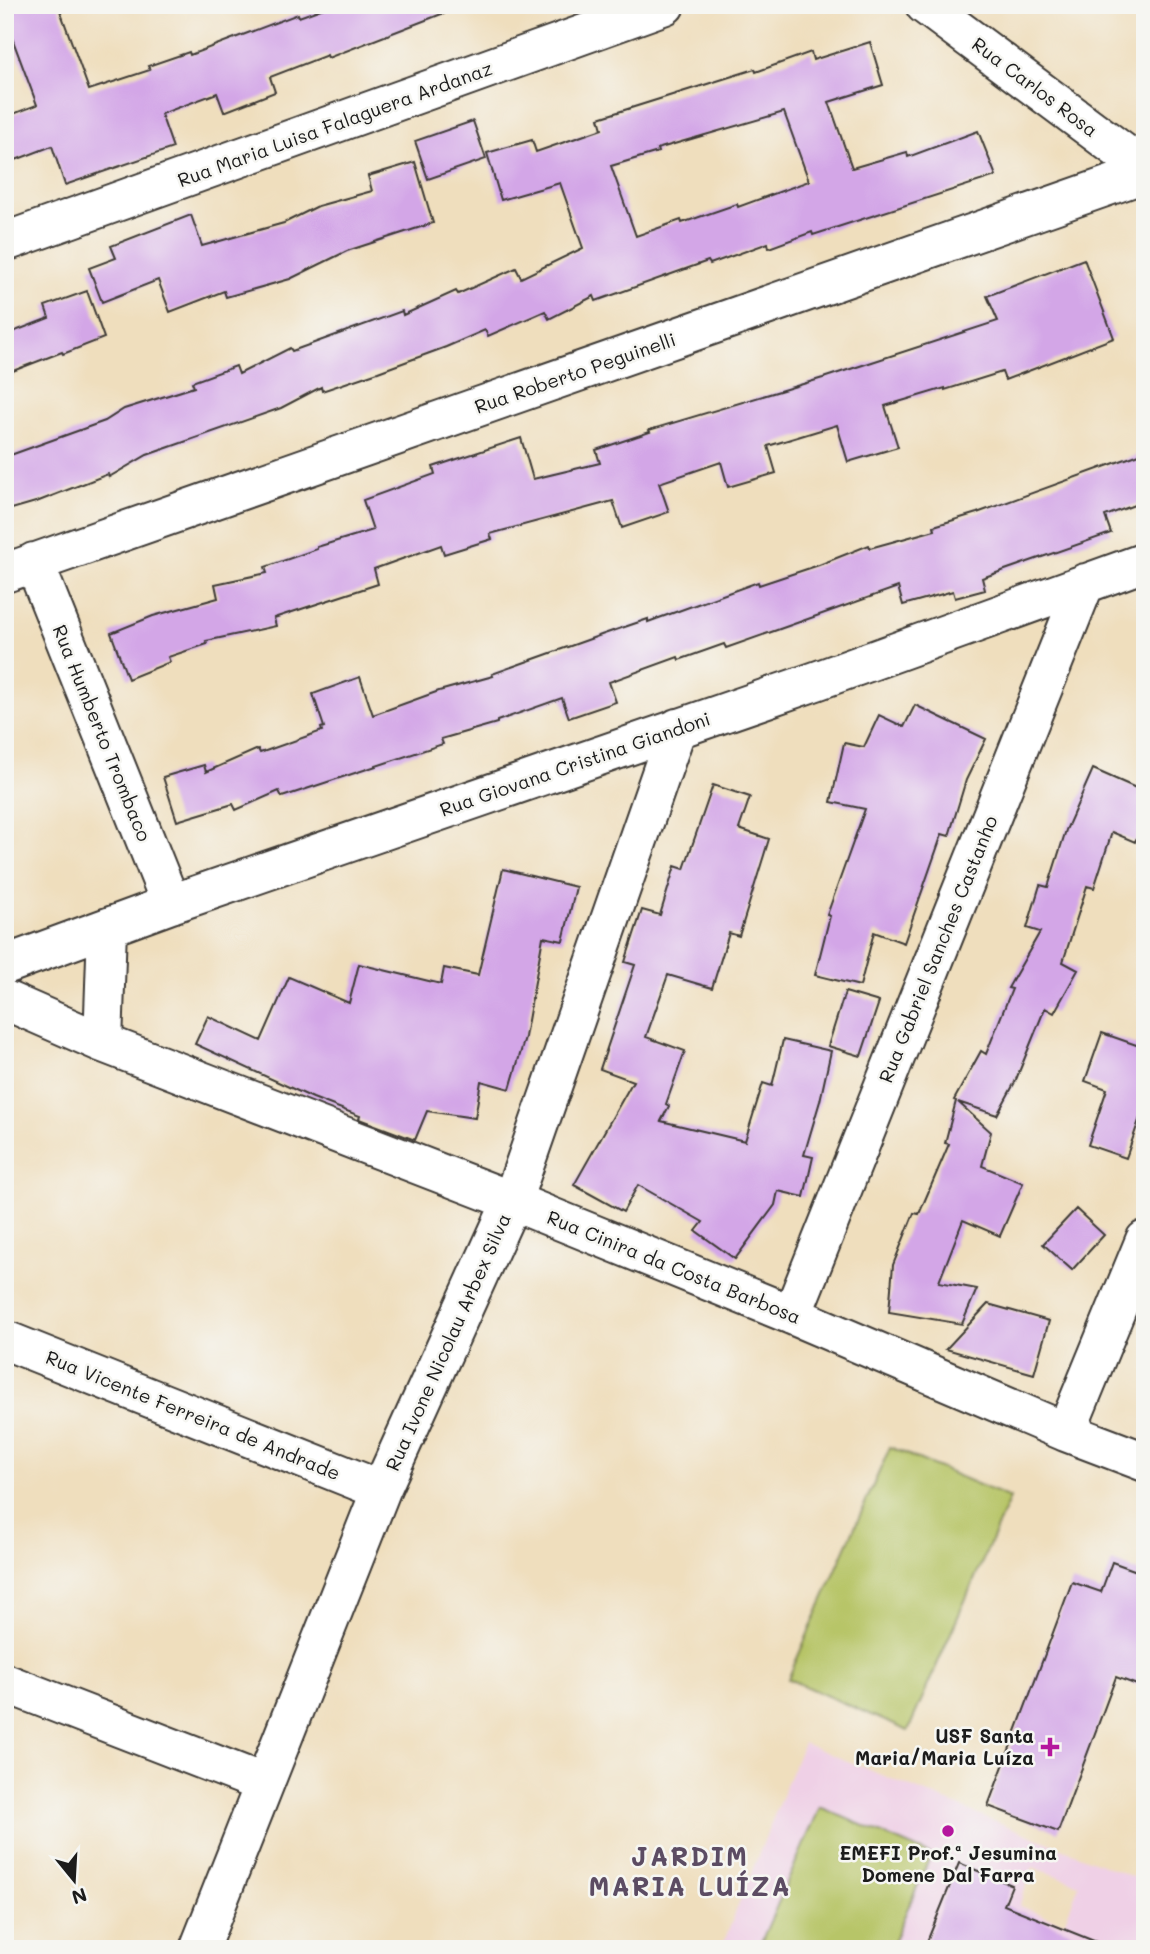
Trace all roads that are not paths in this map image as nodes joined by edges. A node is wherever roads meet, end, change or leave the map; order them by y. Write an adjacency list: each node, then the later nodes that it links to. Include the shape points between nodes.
1 (665, 5): 4 (street, Rua Maria Luisa Falaguera Ardanaz)
2 (925, 5): 3 (street, Rua Carlos Rosa)
3 (1145, 171): 6 (street, Rua Roberto Peguinelli)
4 (5, 242)
5 (1145, 562): 7 (street, Rua Giovana Cristina Giandoni)
6 (20, 568): 9 (street, Rua Humberto Trombaco)
7 (1085, 583): 8 (street, Rua Giovana Cristina Giandoni); 16 (street, Rua Gabriel Sanches Castanho)
8 (677, 728): 9 (street, Rua Giovana Cristina Giandoni); 14 (street, Rua Ivone Nicolau Arbex Silva)
9 (171, 904): 10 (street, Rua Giovana Cristina Giandoni)
10 (107, 928): 11 (street, Rua Giovana Cristina Giandoni); 13 (street)
11 (5, 965)
12 (5, 1000): 13 (street, Rua Cinira da Costa Barbosa)
13 (103, 1043): 14 (street, Rua Cinira da Costa Barbosa)
14 (512, 1201): 16 (street, Rua Cinira da Costa Barbosa); 20 (street, Rua Ivone Nicolau Arbex Silva)
15 (1145, 1240): 18 (street)
16 (792, 1315): 18 (street, Rua Cinira da Costa Barbosa)
17 (5, 1340): 20 (street, Rua Vicente Ferreira de Andrade)
18 (1066, 1432): 19 (street, Rua Cinira da Costa Barbosa)
19 (1145, 1462)
20 (381, 1490): 22 (street, Rua Ivone Nicolau Arbex Silva)
21 (5, 1683): 22 (street)
22 (263, 1783): 23 (street, Rua Ivone Nicolau Arbex Silva)
23 (199, 1949)

